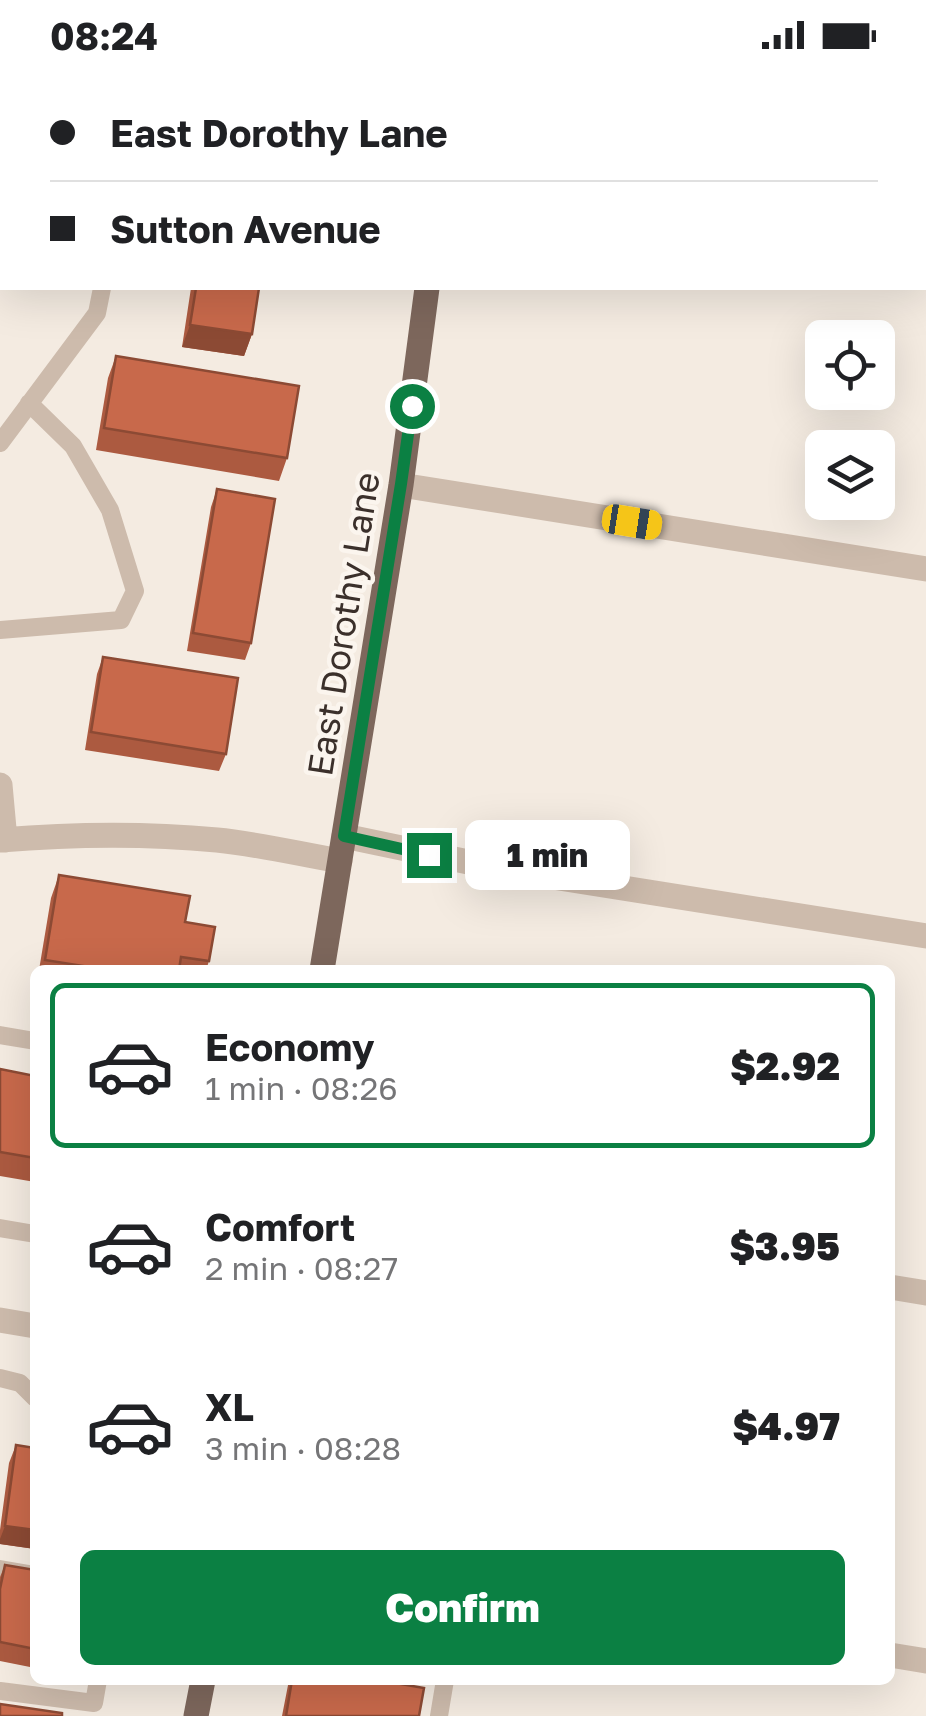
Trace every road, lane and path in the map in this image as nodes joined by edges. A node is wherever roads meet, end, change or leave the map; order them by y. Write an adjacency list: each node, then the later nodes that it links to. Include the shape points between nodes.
1 (102, 290): 3 (lane, via 97,313)
2 (427, 290): 5 (main road, East Dorothy Lane)
3 (29, 402): 4 (lane); 7 (lane, via 73,446 110,510 135,590 120,620)
4 (0, 442)
5 (401, 484): 6 (street); 10 (main road, East Dorothy Lane)
6 (926, 569)
7 (0, 630)
8 (0, 785): 9 (street)
9 (2, 840): 10 (street, via 152,836)
10 (342, 849): 11 (street); 12 (main road, East Dorothy Lane)
11 (926, 936)
12 (323, 965)
13 (0, 1036): 14 (lane)
14 (30, 1040)
15 (0, 1228): 16 (lane)
16 (30, 1233)
17 (895, 1287): 18 (street)
18 (926, 1293)
19 (0, 1320): 20 (street)
20 (30, 1325)
21 (0, 1378): 22 (lane)
22 (30, 1393)
23 (0, 1569): 24 (lane)
24 (30, 1574)
25 (895, 1656): 26 (street)
26 (926, 1661)
27 (97, 1685): 30 (lane, via 94,1703)
28 (202, 1685): 31 (main road)
29 (444, 1685): 32 (lane)
30 (0, 1691)
31 (196, 1716)
32 (439, 1716)

